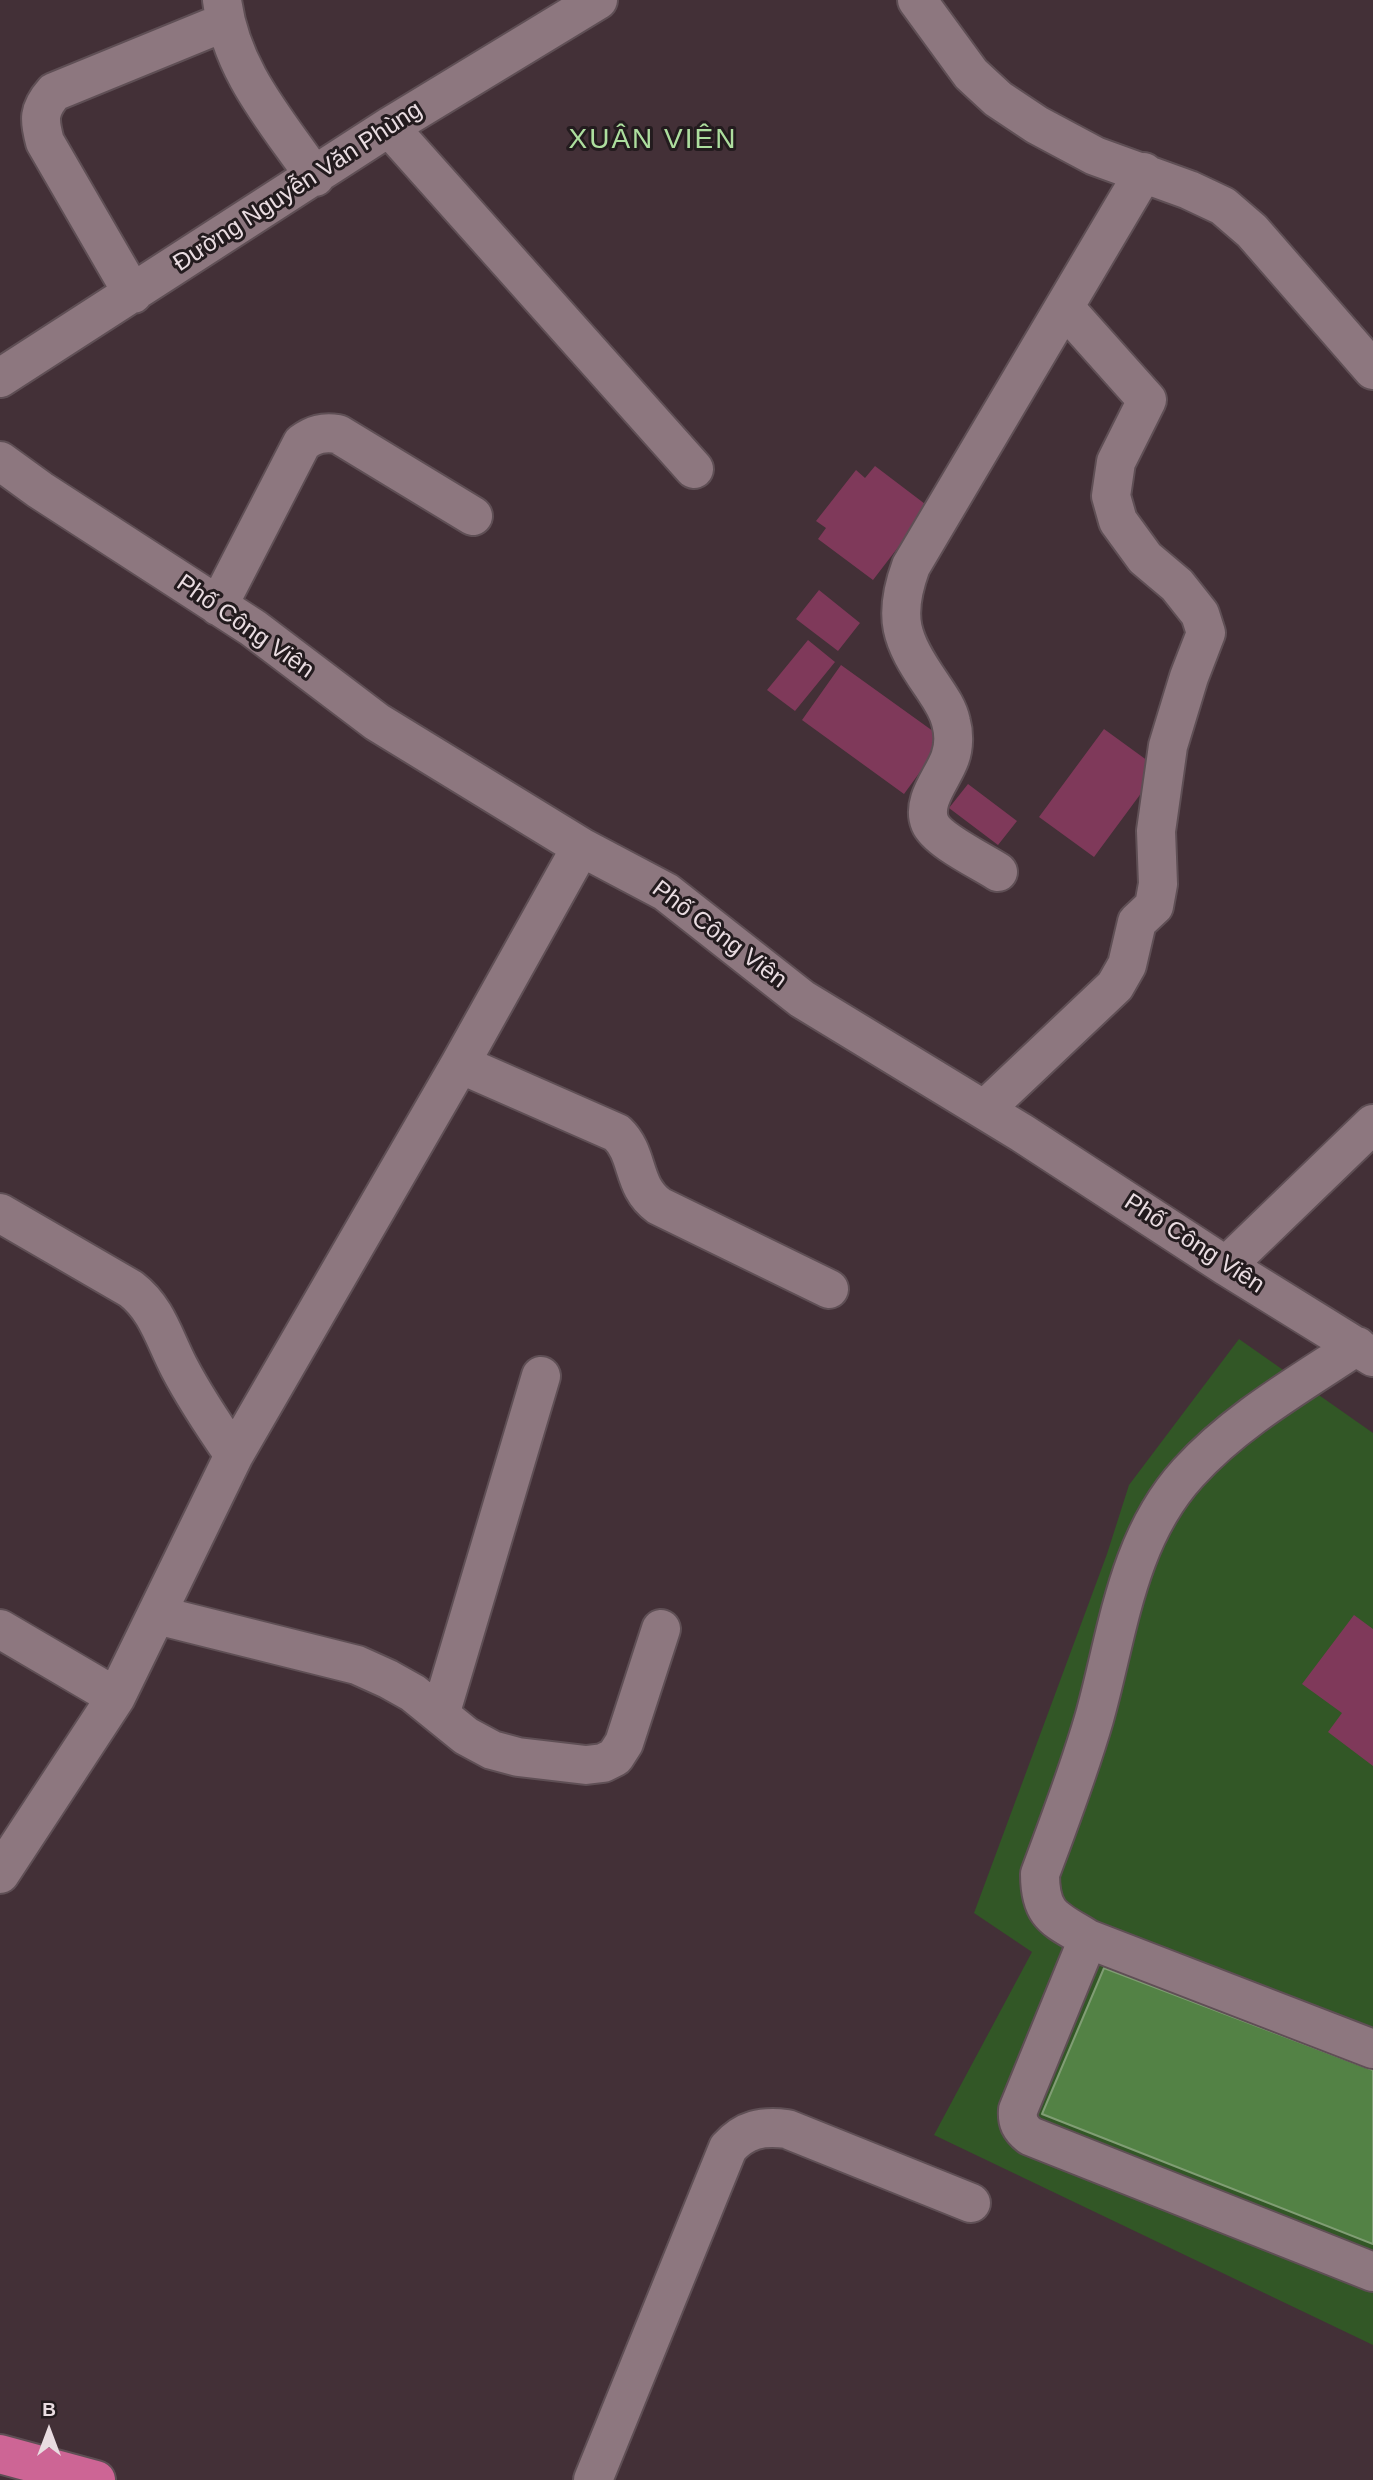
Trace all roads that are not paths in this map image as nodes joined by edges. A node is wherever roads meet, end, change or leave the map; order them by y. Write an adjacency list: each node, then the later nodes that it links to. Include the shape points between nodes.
1 (598, 0): 4 (street, Đường Nguyễn Văn Phùng)
2 (917, 0): 5 (street, via 971,74 998,99 1095,156)
3 (223, 11): 6 (street, via 239,64); 7 (street, via 54,92 43,104 40,123 46,142)
4 (389, 127): 6 (street, Đường Nguyễn Văn Phùng); 12 (street)
5 (1144, 172): 8 (street); 9 (street, via 1223,206 1252,231)
6 (315, 177): 7 (street, Đường Nguyễn Văn Phùng)
7 (133, 294): 10 (street, Đường Nguyễn Văn Phùng)
8 (1064, 307): 16 (street, via 911,565 901,590 904,638 951,720 951,757 932,794 929,820 935,833); 18 (street, via 1147,400 1116,462 1111,496 1118,521 1145,558 1177,585 1200,614 1206,633 1168,746 1156,831 1154,906 1137,922 1127,965 1115,986)
9 (1373, 370)
10 (0, 378)
11 (0, 461): 14 (street, Phố Công Viên)
12 (694, 469)
13 (474, 516): 14 (street, via 338,434 313,435 302,443)
14 (218, 606): 15 (street, Phố Công Viên, via 377,722)
15 (581, 847): 17 (street); 18 (street, Phố Công Viên, via 666,891 802,999)
16 (998, 872)
17 (460, 1064): 22 (street, via 617,1133 630,1149 647,1198); 25 (street)
18 (985, 1110): 21 (street, Phố Công Viên)
19 (1373, 1124): 21 (street)
20 (0, 1213): 25 (street, via 145,1300 203,1411)
21 (1226, 1266): 23 (street, Phố Công Viên)
22 (829, 1289)
23 (1365, 1351): 32 (street, via 1263,1408 1221,1440 1186,1475 1147,1530 1129,1576 1094,1718 1040,1874 1043,1905 1054,1918)
24 (541, 1376): 30 (street)
25 (234, 1455): 26 (street)
26 (157, 1615): 29 (street); 30 (street, via 357,1665 413,1693)
27 (0, 1629): 29 (street)
28 (661, 1629): 30 (street, via 624,1743 615,1758 603,1763 586,1765 492,1750)
29 (116, 1697): 31 (street)
30 (440, 1715)
31 (0, 1874)
32 (1088, 1939): 33 (street); 35 (street, via 1017,2110 1021,2128 1030,2136)
33 (1373, 2049)
34 (971, 2203): 38 (street, via 787,2129 768,2126 739,2137 728,2148)
35 (1373, 2272)
36 (0, 2454): 37 (highway)
37 (96, 2480)
38 (593, 2480)

